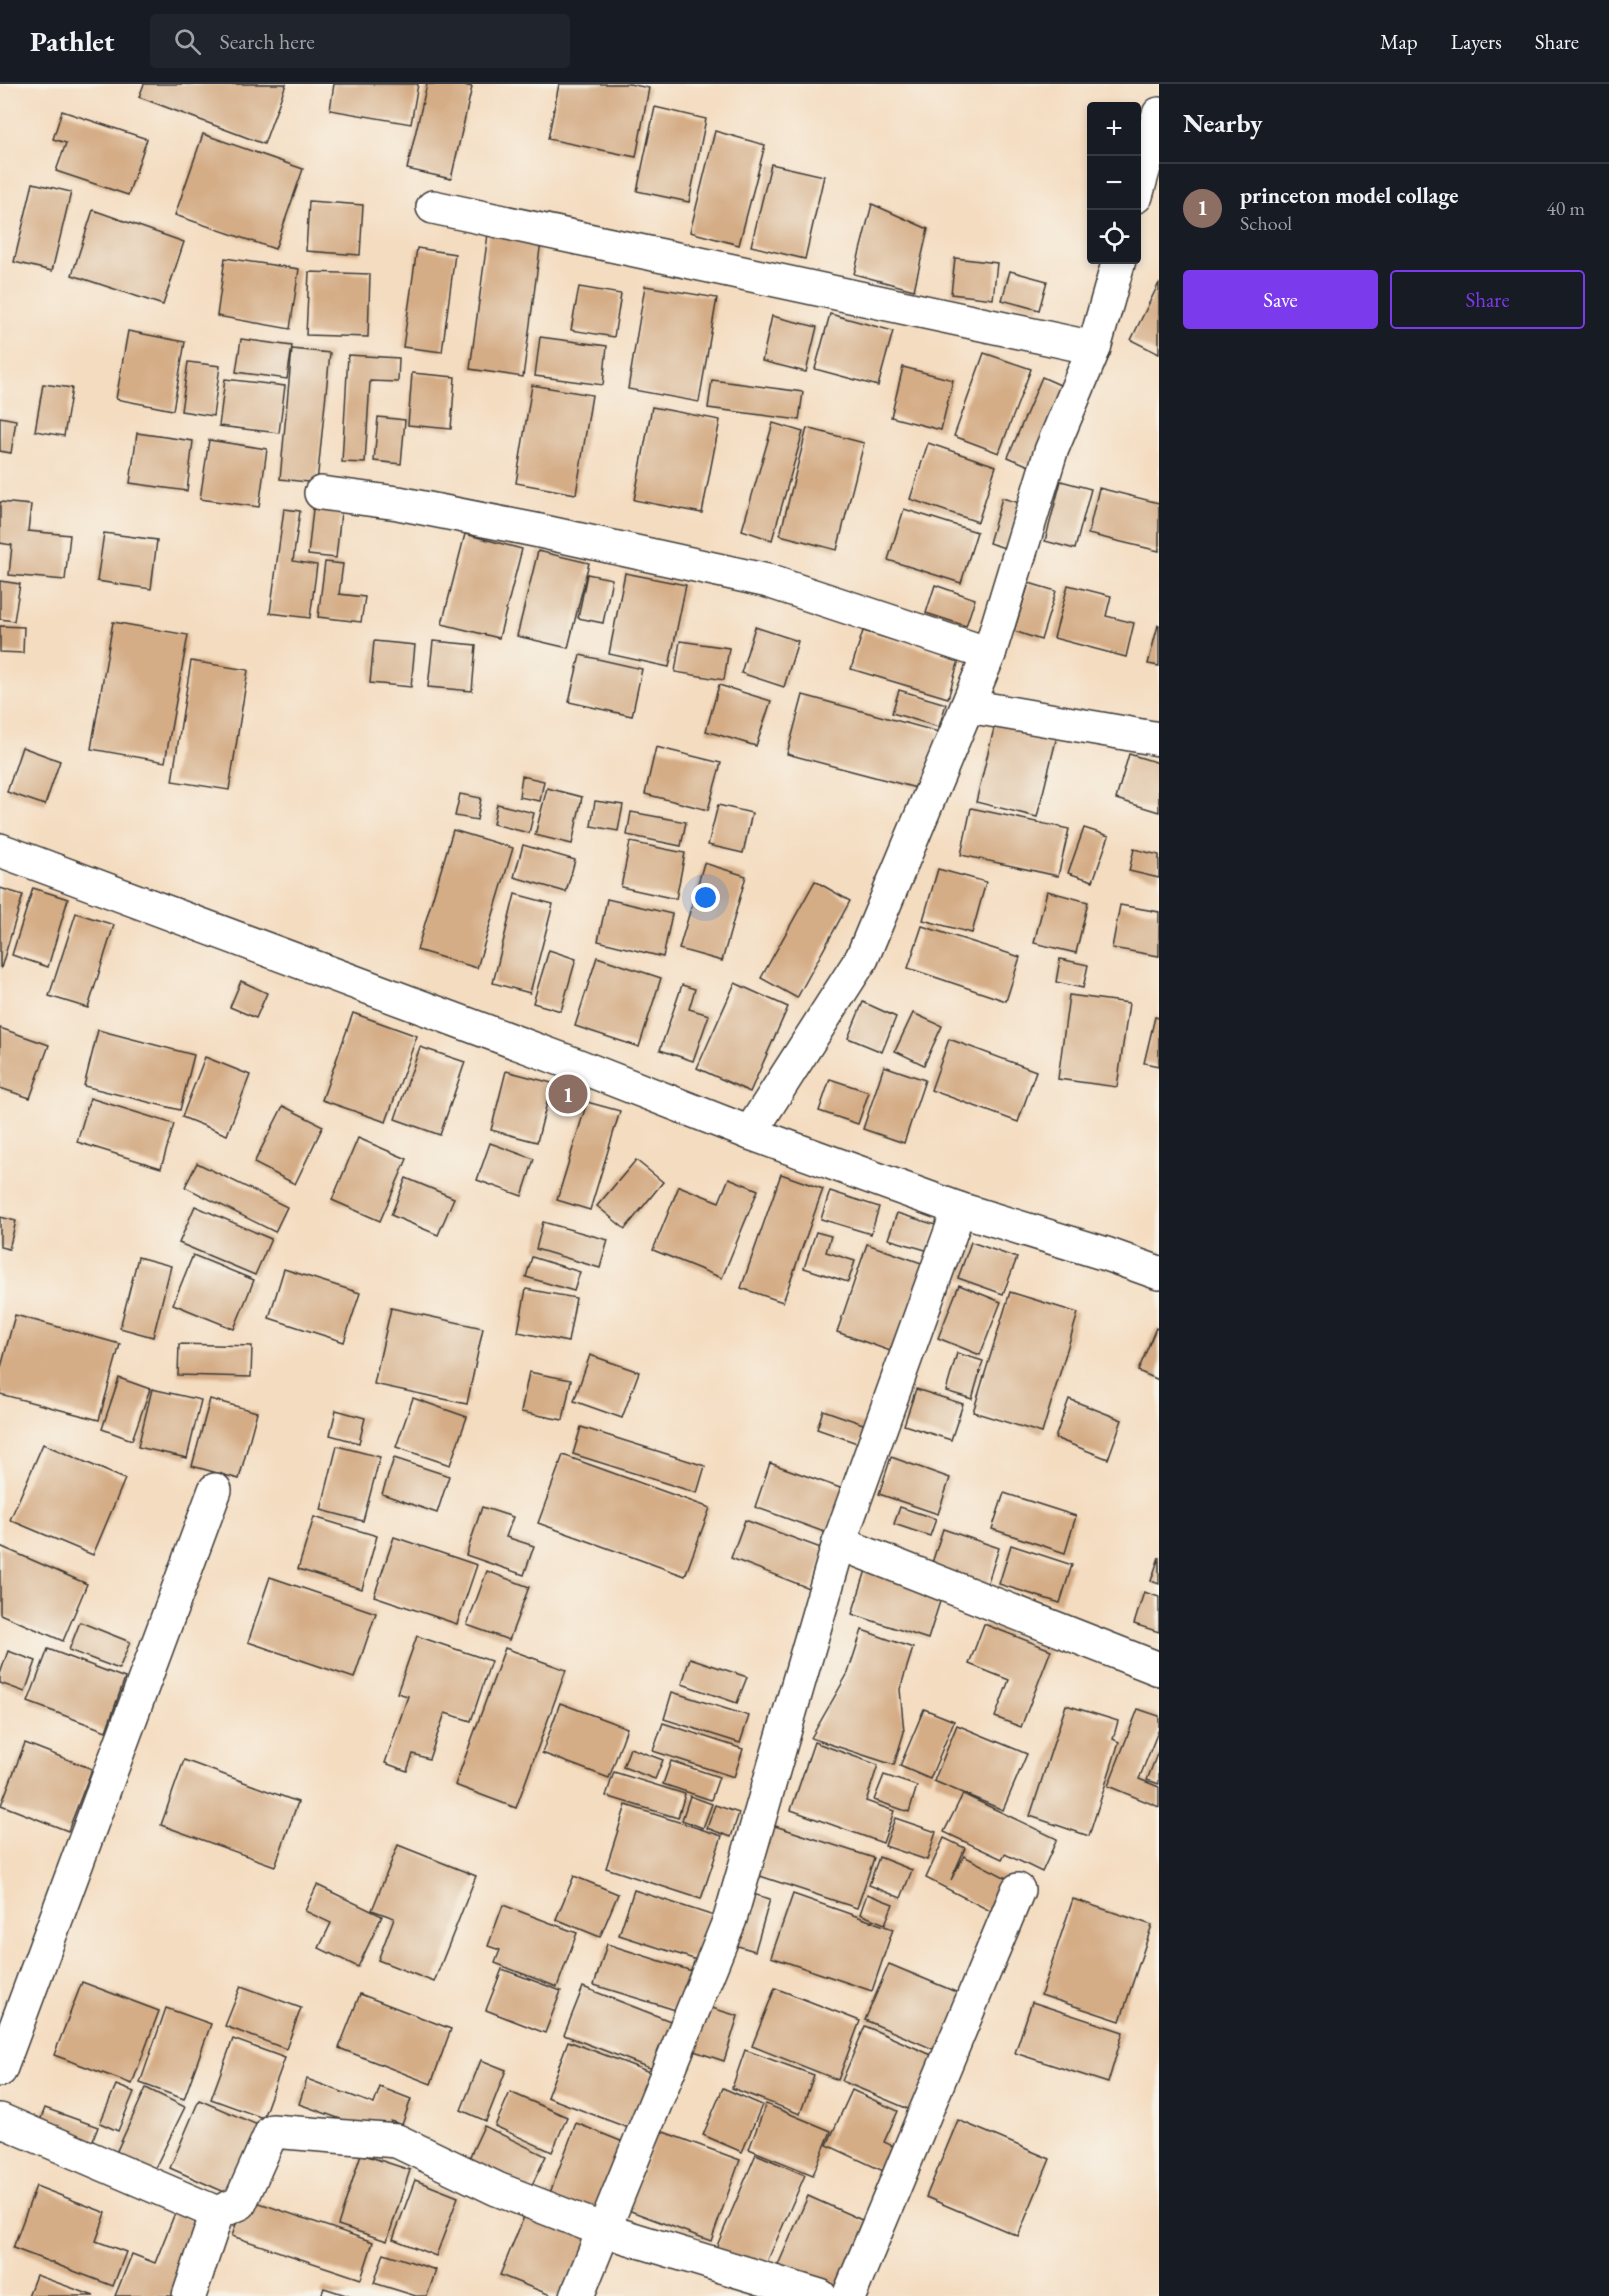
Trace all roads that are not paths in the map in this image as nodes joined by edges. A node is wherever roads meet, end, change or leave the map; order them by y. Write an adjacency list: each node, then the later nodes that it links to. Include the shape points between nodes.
1 (1159, 114): 2 (street)
2 (1141, 181)
3 (433, 207): 5 (street)
4 (1118, 264): 5 (street)
5 (1094, 348): 7 (street, via 1051,451)
6 (321, 493): 7 (street, via 421,507 768,581)
7 (989, 654): 8 (street)
8 (968, 706): 9 (street); 11 (street, via 862,958)
9 (1159, 739)
10 (0, 850): 11 (street)
11 (750, 1133): 12 (street)
12 (959, 1209): 13 (street); 15 (street)
13 (1159, 1274)
14 (215, 1491): 18 (street)
15 (839, 1543): 16 (street); 21 (street, via 730,1919)
16 (1159, 1669)
17 (1018, 1890): 25 (street)
18 (0, 2070)
19 (0, 2120): 20 (street)
20 (218, 2213): 21 (street, via 240,2203 272,2131 397,2141 497,2188); 22 (street)
21 (603, 2230): 23 (street); 24 (street)
22 (189, 2296)
23 (577, 2296)
24 (820, 2296)
25 (849, 2296)

